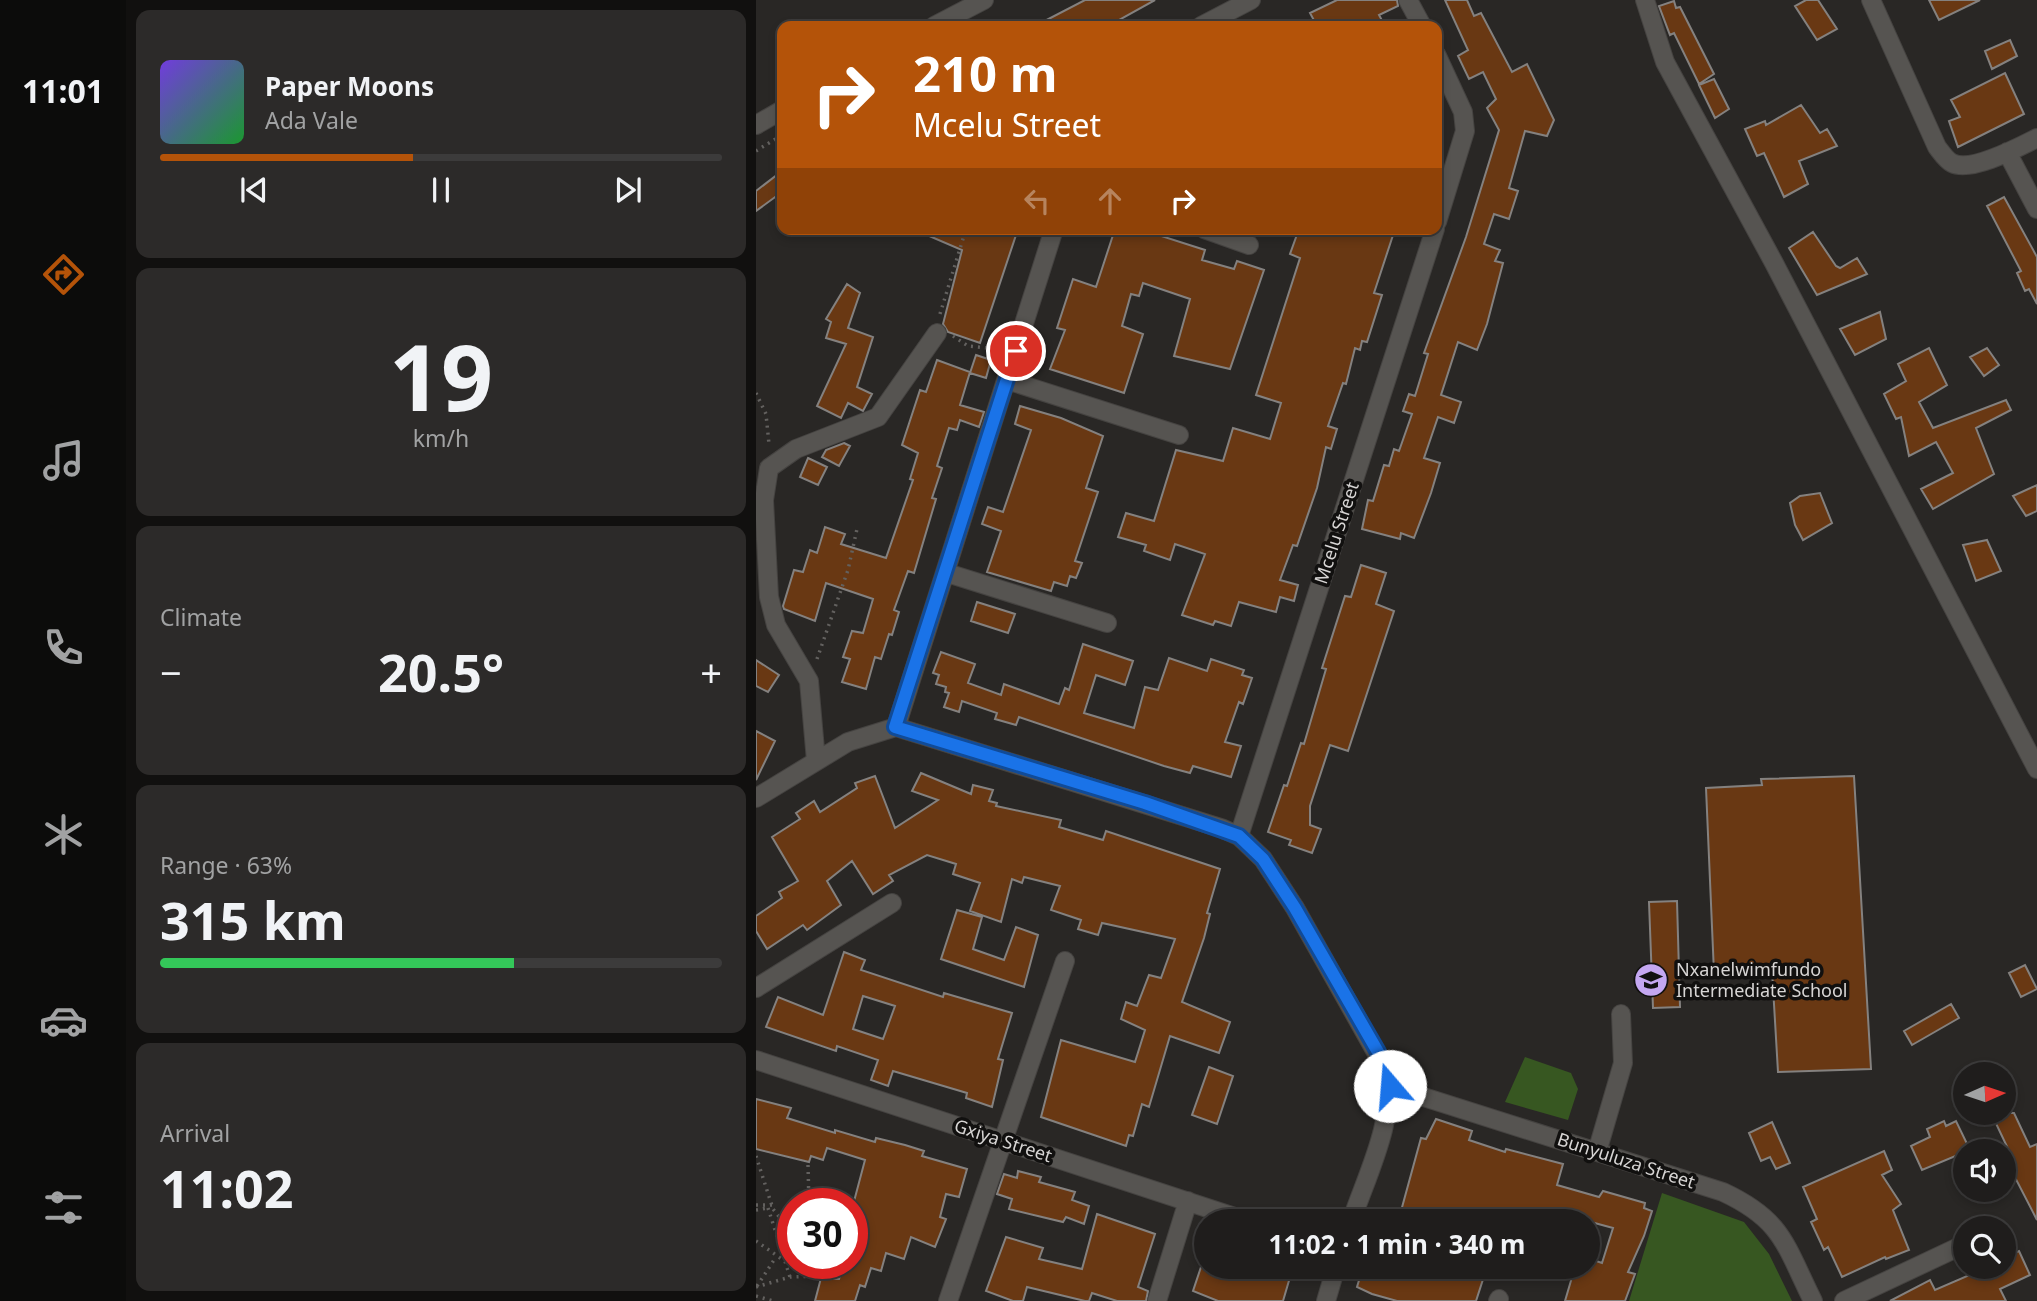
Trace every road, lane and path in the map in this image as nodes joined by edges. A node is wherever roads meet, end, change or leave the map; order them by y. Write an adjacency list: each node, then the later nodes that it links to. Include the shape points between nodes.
1 (985, 0): 6 (street)
2 (1251, 0): 7 (street)
3 (1408, 0): 8 (street)
4 (1645, 0): 35 (street, via 1665,62)
5 (1871, 0): 15 (street, via 1945,157 1966,166)
6 (944, 21)
7 (1211, 21)
8 (1419, 21)
9 (1442, 66): 16 (street, via 1459,102 1465,131)
10 (777, 113): 11 (street)
11 (756, 125)
12 (777, 138): 14 (path)
13 (2037, 138): 15 (street)
14 (756, 151)
15 (2007, 152): 17 (street)
16 (1442, 206)
17 (2037, 209)
18 (964, 235): 23 (path)
19 (1053, 235): 24 (street)
20 (1222, 235): 22 (street)
21 (1432, 235): 37 (street, Mcelu Street)
22 (1249, 245)
23 (937, 333): 24 (path, via 951,335 968,346); 28 (street, via 878,417 796,449)
24 (1016, 351): 25 (street)
25 (1007, 380): 27 (street); 30 (street)
26 (756, 393): 28 (path, via 766,414)
27 (1179, 435)
28 (769, 468): 32 (street, via 764,500 769,597 776,625)
29 (857, 529): 32 (path)
30 (947, 573): 31 (street); 33 (street)
31 (1107, 623)
32 (809, 681): 34 (street)
33 (895, 727): 34 (street, via 848,742); 37 (street)
34 (816, 761): 36 (street)
35 (2037, 769)
36 (756, 799)
37 (1239, 836): 43 (street, via 1263,859 1295,908 1378,1052)
38 (892, 903): 40 (street)
39 (1065, 961): 44 (street)
40 (756, 988)
41 (1621, 1014): 45 (street, via 1623,1063)
42 (756, 1060): 44 (street, Gxiya Street)
43 (1390, 1086): 45 (street, Bunyuluza Street); 53 (street, via 1384,1124)
44 (1002, 1141): 49 (street, Gxiya Street); 64 (street)
45 (1597, 1152): 67 (street, Bunyuluza Street, via 1723,1192 1768,1217)
46 (756, 1156): 51 (path)
47 (808, 1165): 48 (path)
48 (809, 1188)
49 (1188, 1201): 52 (street, Gxiya Street); 65 (street)
50 (756, 1207): 51 (path)
51 (771, 1207): 54 (path); 55 (path)
52 (1212, 1209)
53 (1355, 1209)
54 (777, 1214)
55 (777, 1231)
56 (756, 1241): 58 (path)
57 (1953, 1250): 68 (street)
58 (776, 1257): 61 (path)
59 (783, 1279): 61 (path)
60 (1332, 1279): 66 (street)
61 (757, 1286)
62 (756, 1296): 63 (path)
63 (773, 1301)
64 (948, 1301)
65 (1157, 1301)
66 (1326, 1301)
67 (1813, 1301)
68 (1844, 1301)

